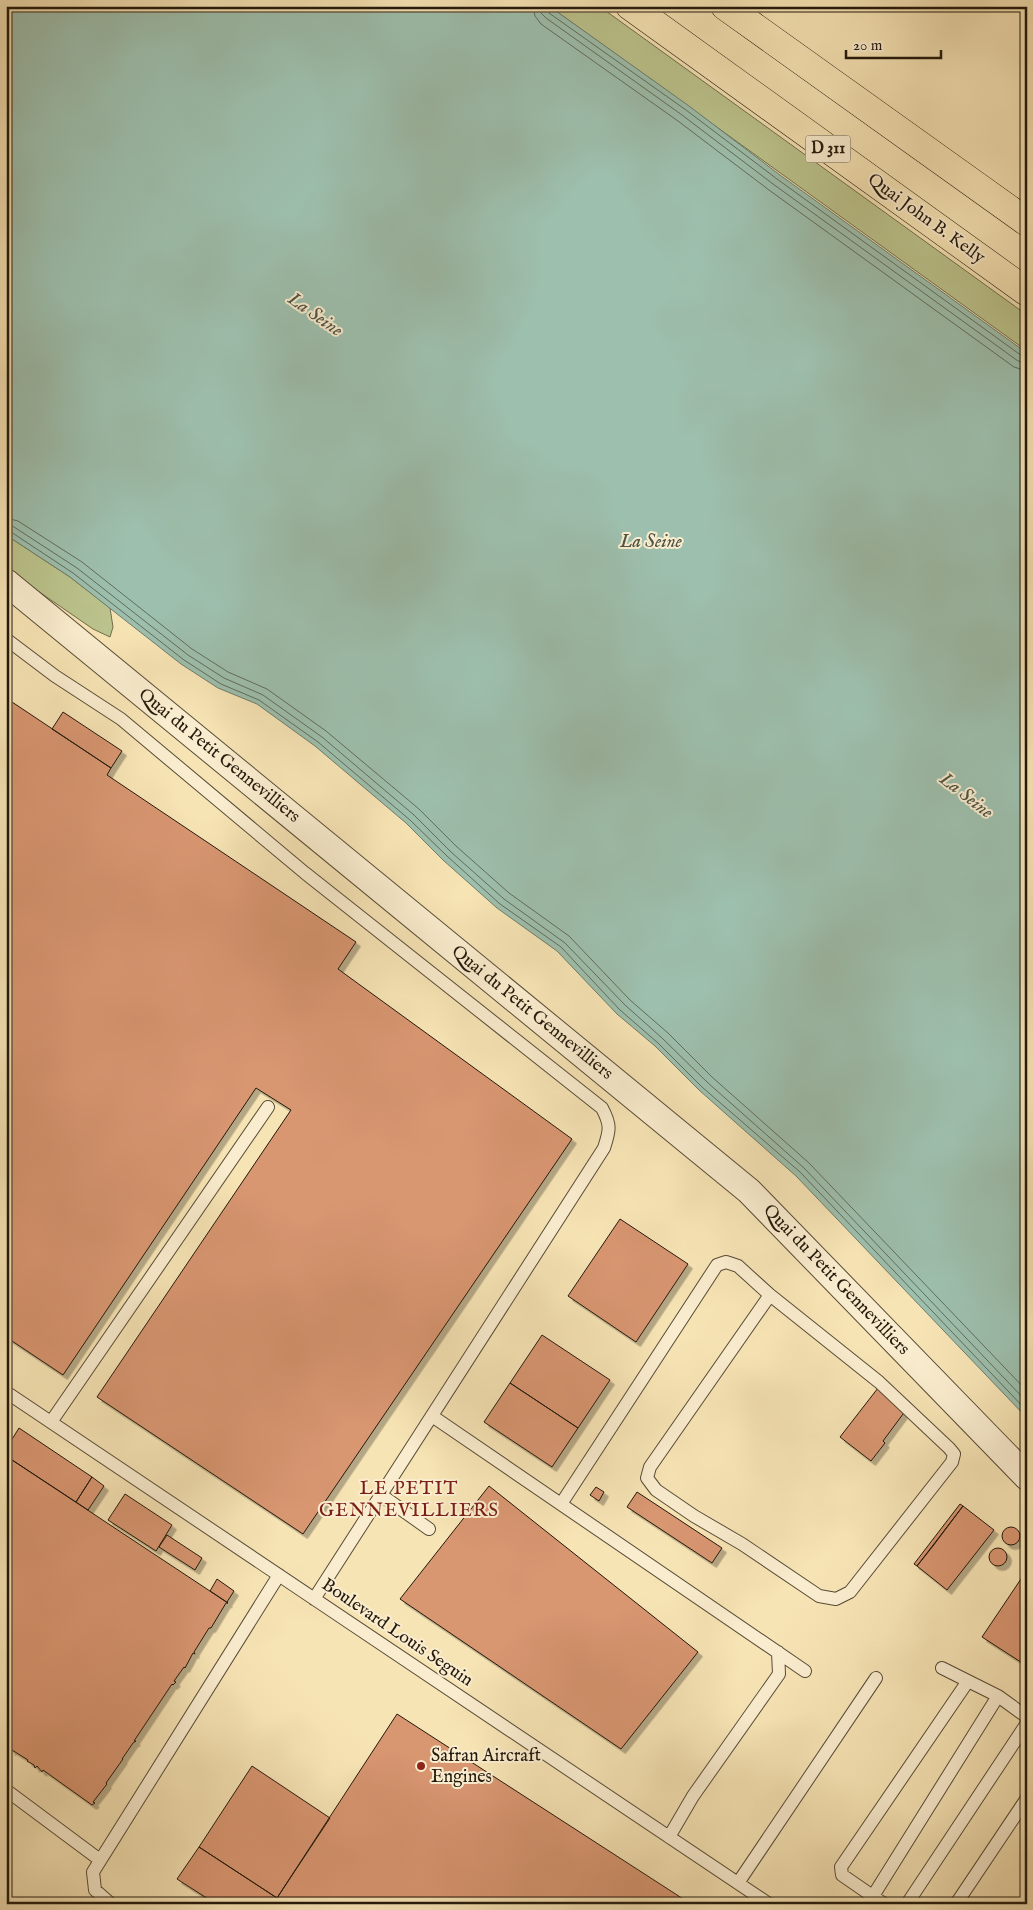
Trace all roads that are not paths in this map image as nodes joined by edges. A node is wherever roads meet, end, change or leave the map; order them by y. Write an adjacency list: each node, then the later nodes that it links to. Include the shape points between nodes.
1 (630, 6): 4 (main road, Quai John B. Kelly / D 311)
2 (725, 6): 3 (main road)
3 (1027, 222)
4 (1027, 292)
5 (6, 582): 12 (street, Quai du Petit Gennevilliers, via 749,1191)
6 (6, 640): 10 (lane, via 121,719 305,873 602,1108 610,1131 604,1148)
7 (268, 1107): 11 (lane)
8 (770, 1295): 8 (lane, via 650,1467 647,1478 656,1490 694,1516 820,1596 836,1599 850,1592 952,1462 954,1454 879,1382); 14 (lane, via 738,1266 726,1262 717,1265)
9 (6, 1392): 11 (lane, Boulevard Louis Seguin)
10 (432, 1416): 13 (lane); 14 (lane)
11 (51, 1422): 16 (lane, Boulevard Louis Seguin)
12 (1027, 1477)
13 (381, 1495): 15 (lane); 17 (lane)
14 (561, 1504): 18 (lane)
15 (429, 1530)
16 (279, 1575): 17 (lane, Boulevard Louis Seguin); 29 (lane)
17 (314, 1599): 28 (lane, Boulevard Louis Seguin)
18 (778, 1652): 20 (lane); 28 (lane, via 779,1674 693,1796)
19 (942, 1668): 22 (lane)
20 (805, 1671)
21 (876, 1678): 30 (lane)
22 (968, 1681): 23 (lane); 31 (lane, via 841,1867 842,1875)
23 (998, 1696): 24 (lane); 31 (lane)
24 (1027, 1717)
25 (1027, 1723): 35 (lane)
26 (6, 1790): 29 (lane)
27 (1027, 1798): 36 (lane)
28 (669, 1836): 30 (lane, Boulevard Louis Seguin)
29 (100, 1860): 32 (lane, via 93,1872 95,1890)
30 (738, 1883): 33 (lane, Boulevard Louis Seguin)
31 (870, 1900): 34 (lane)
32 (111, 1904)
33 (769, 1904)
34 (884, 1904)
35 (907, 1904)
36 (956, 1904)

